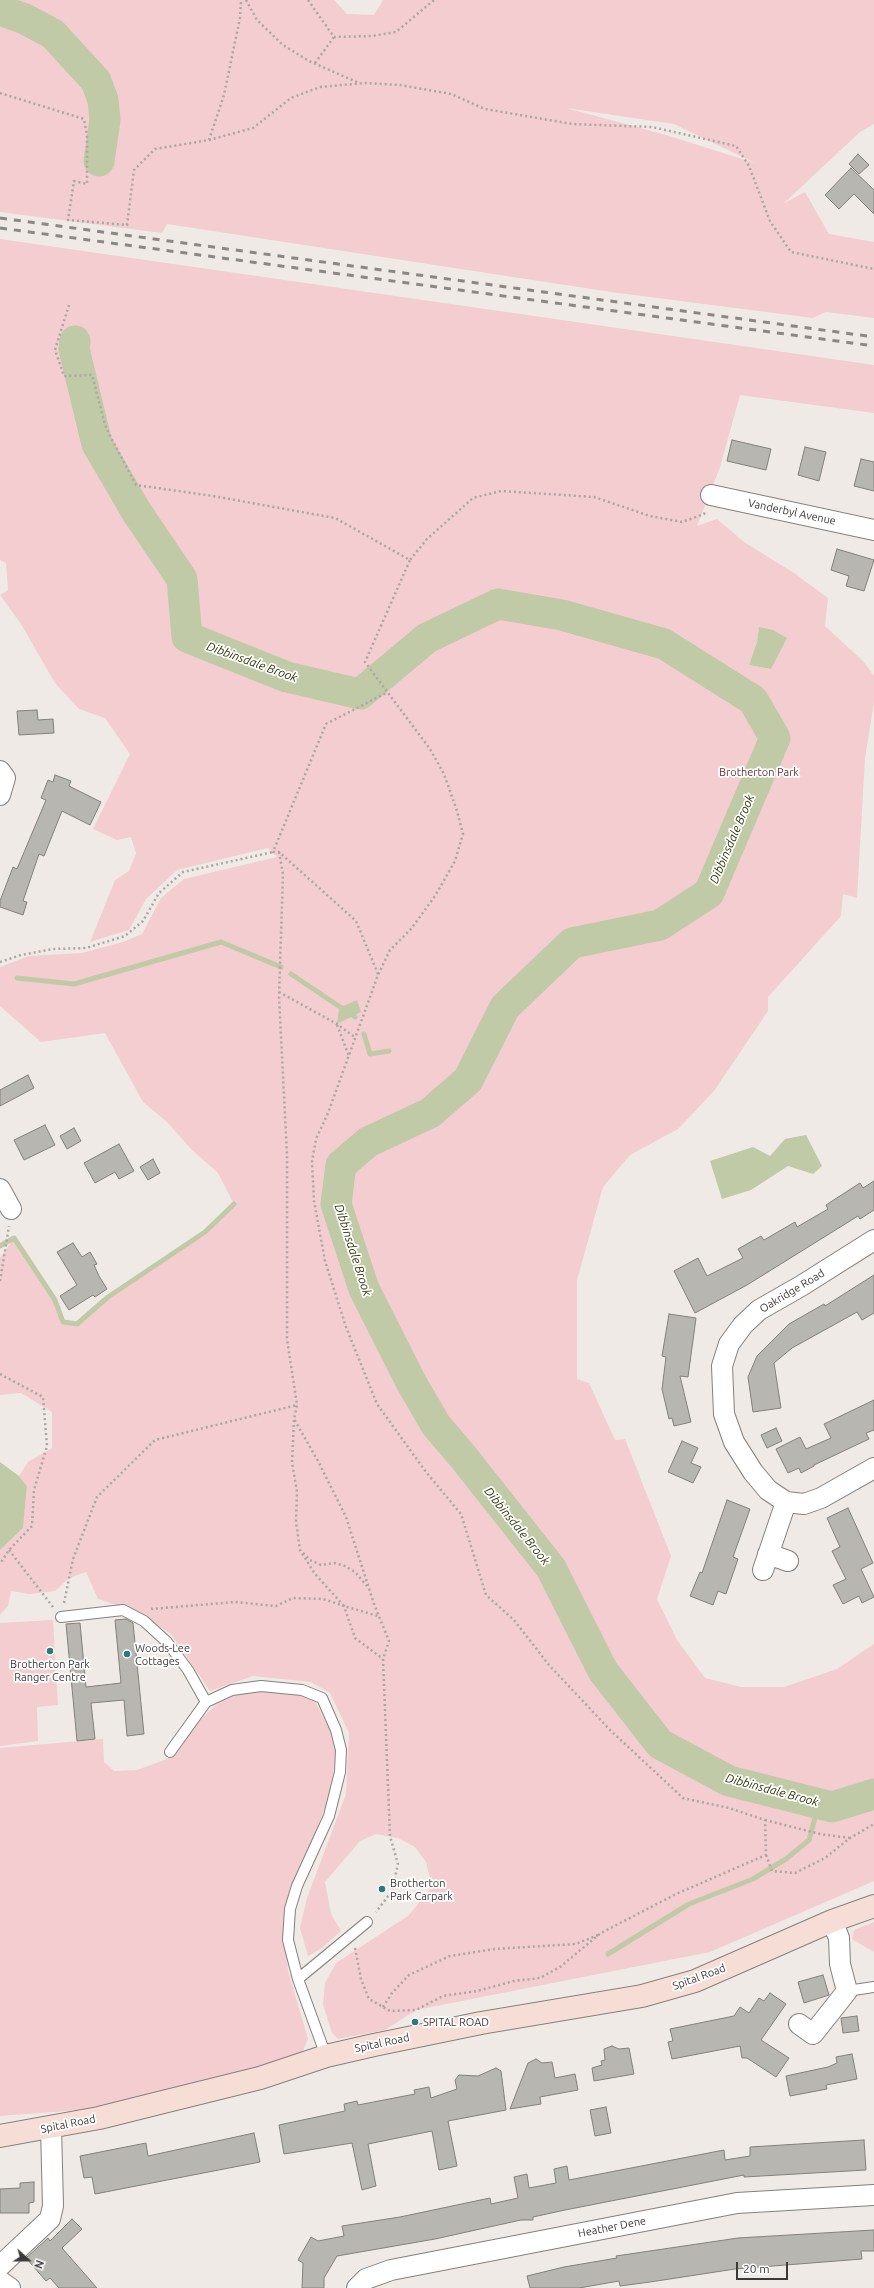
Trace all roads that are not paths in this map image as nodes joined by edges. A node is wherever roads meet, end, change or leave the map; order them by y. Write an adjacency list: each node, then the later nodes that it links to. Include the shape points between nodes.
1 (711, 495): 2 (street, Vanderbyl Avenue)
2 (874, 530)
3 (0, 771): 4 (street, via 5,778)
4 (0, 795)
5 (0, 1189): 6 (street)
6 (11, 1209)
7 (874, 1240): 9 (street, Oakridge Road, via 759,1310 743,1325 729,1344 722,1366 724,1414 734,1442 768,1490)
8 (874, 1468): 9 (street, via 821,1498 804,1504)
9 (786, 1502): 10 (street, via 765,1562)
10 (788, 1561)
11 (60, 1617): 12 (lane, via 124,1610 144,1621 167,1642 188,1670)
12 (206, 1702): 13 (lane); 17 (lane, via 232,1690 261,1686 302,1690 322,1698 336,1730 340,1750 340,1772 329,1816 297,1886 290,1909 288,1940)
13 (170, 1752)
14 (874, 1906): 15 (main road, Spital Road)
15 (832, 1921): 19 (street, via 839,1938 840,1964); 21 (main road, Spital Road, via 695,1981 642,1996 481,2023)
16 (367, 1922): 17 (lane)
17 (298, 1979): 21 (lane)
18 (874, 1986): 19 (lane)
19 (846, 1991): 20 (street, via 813,2034)
20 (799, 2024)
21 (326, 2056): 22 (main road, Spital Road, via 260,2078 99,2118)
22 (51, 2127): 23 (main road, Spital Road); 25 (street, via 53,2206 50,2218)
23 (0, 2136)
24 (874, 2195): 28 (street, Heather Dene, via 737,2203 391,2270 366,2279)
25 (0, 2266)
26 (0, 2281): 27 (street)
27 (10, 2288)
28 (357, 2288)

